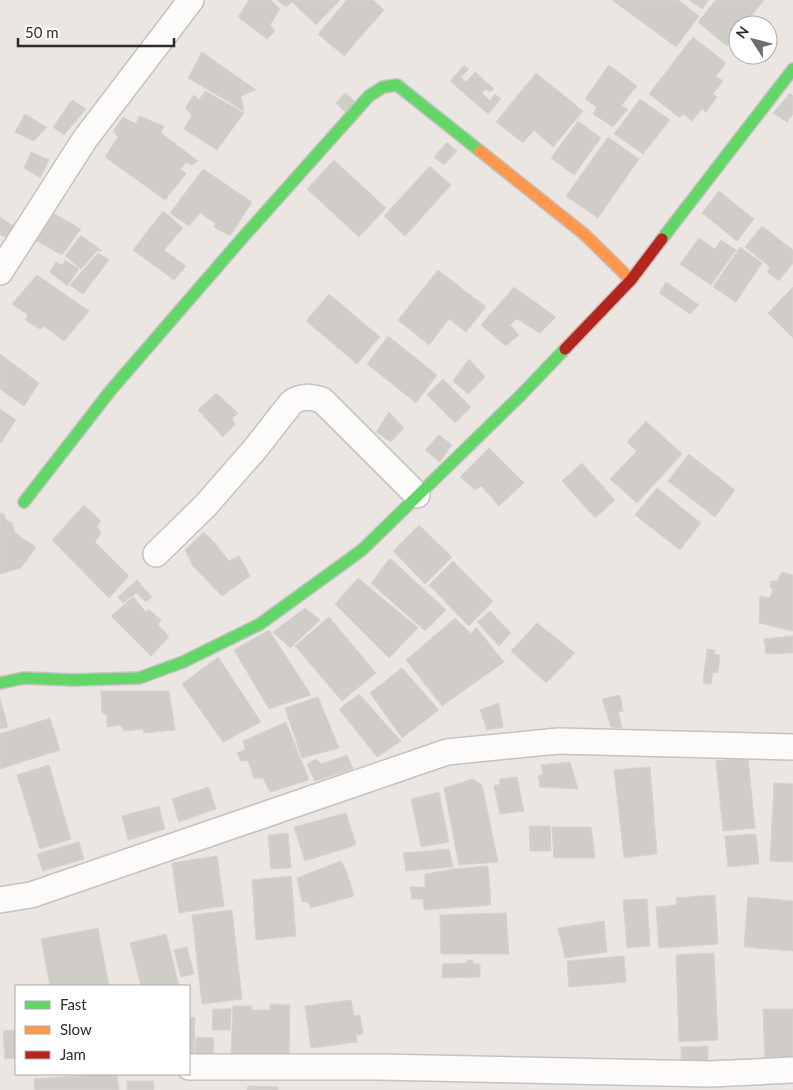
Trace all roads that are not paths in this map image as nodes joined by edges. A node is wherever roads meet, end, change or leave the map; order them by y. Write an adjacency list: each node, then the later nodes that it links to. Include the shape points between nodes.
1 (191, 0): 3 (street, via 85,139)
2 (793, 69): 4 (street)
3 (0, 272)
4 (631, 280): 5 (street, via 521,395); 6 (street, via 584,234 397,85 383,86 369,96 213,272 112,390)
5 (416, 495): 7 (street, via 322,400 307,396 296,398 206,505); 8 (street, via 362,550 260,624 183,662 139,678 24,678)
6 (24, 502)
7 (156, 554)
8 (0, 683)
9 (793, 747): 10 (street, via 558,741 448,752 31,895)
10 (0, 900)
11 (190, 1067): 13 (street, via 390,1068)
12 (793, 1070): 13 (street)
13 (712, 1082)

